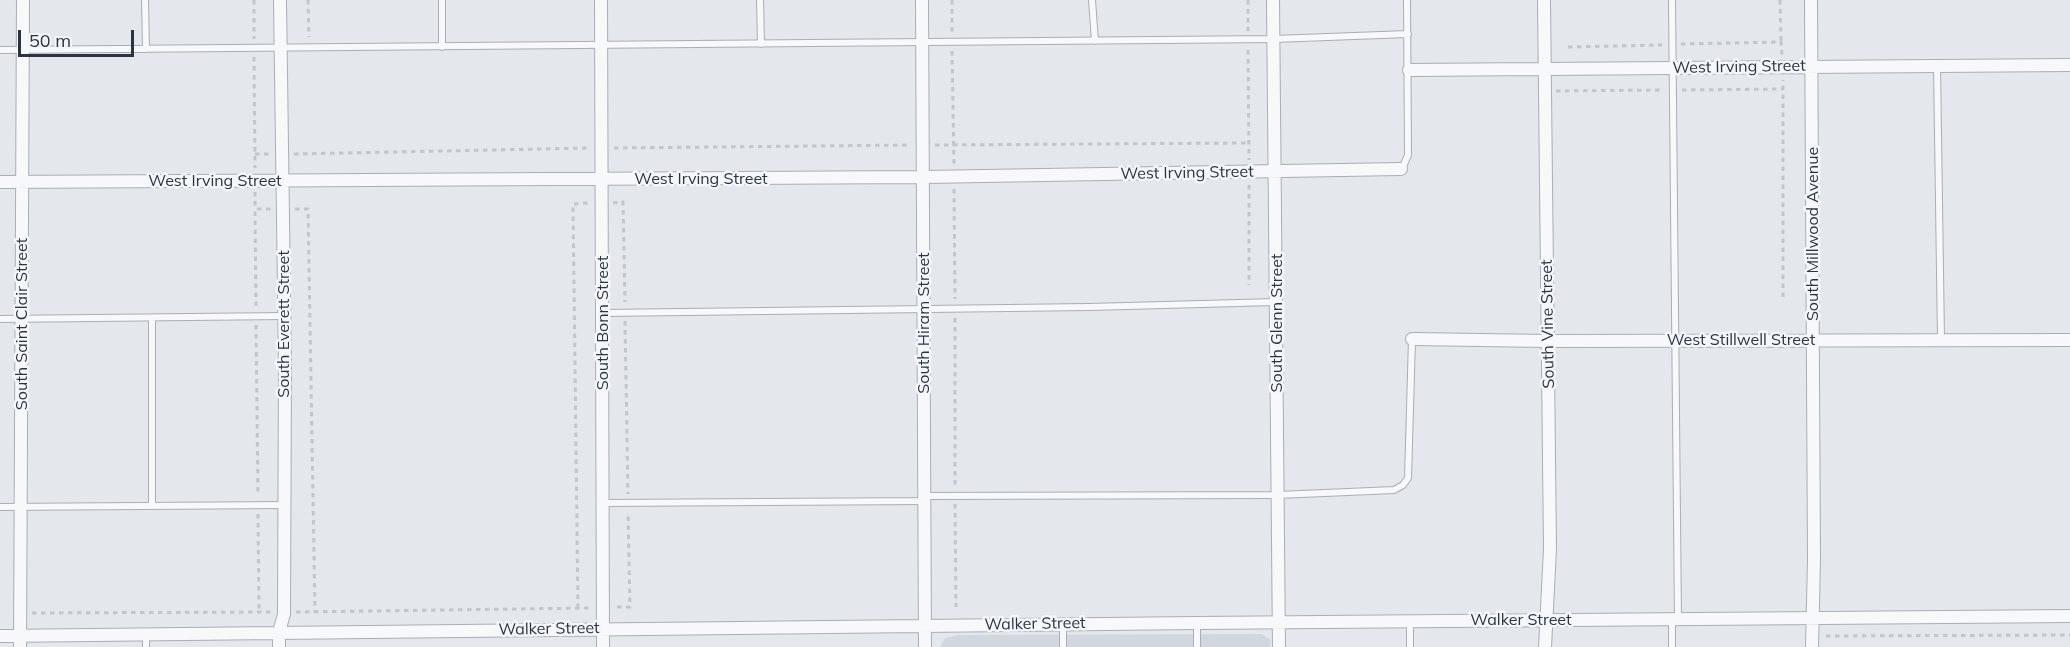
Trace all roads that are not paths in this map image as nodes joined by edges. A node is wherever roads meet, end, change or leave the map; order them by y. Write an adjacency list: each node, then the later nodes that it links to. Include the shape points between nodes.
1 (22, 0): 24 (street, South Saint Clair Street)
2 (145, 0): 22 (lane)
3 (280, 0): 21 (street, South Everett Street)
4 (442, 0): 20 (lane)
5 (601, 0): 19 (street, South Bonn Street)
6 (760, 0): 18 (lane)
7 (922, 0): 17 (street, South Hiram Street)
8 (1092, 0): 16 (lane)
9 (1273, 0): 15 (street, South Glenn Street)
10 (1407, 0): 14 (lane)
11 (1544, 0): 29 (street, South Vine Street)
12 (1672, 0): 28 (lane)
13 (1811, 0): 26 (street, South Millwood Avenue)
14 (1408, 34): 15 (lane); 30 (lane)
15 (1274, 39): 16 (lane); 32 (street, South Glenn Street)
16 (1095, 41): 17 (lane)
17 (923, 42): 18 (lane); 33 (street, South Hiram Street)
18 (761, 44): 19 (lane)
19 (602, 45): 20 (lane); 34 (street, South Bonn Street)
20 (442, 47): 21 (lane)
21 (281, 48): 22 (lane); 35 (street, South Everett Street)
22 (146, 49): 24 (lane)
23 (0, 50): 24 (lane)
24 (23, 50): 37 (street, South Saint Clair Street)
25 (2070, 65): 27 (street, West Irving Street)
26 (1812, 66): 27 (street, West Irving Street); 28 (street, West Irving Street); 46 (street, South Millwood Avenue)
27 (1937, 66): 47 (lane)
28 (1672, 68): 29 (street, West Irving Street); 50 (lane)
29 (1545, 69): 30 (street, West Irving Street); 49 (street, South Vine Street)
30 (1408, 70): 31 (lane, via 1408,155)
31 (1401, 169): 32 (street, West Irving Street)
32 (1275, 171): 33 (street, West Irving Street); 38 (street, South Glenn Street)
33 (924, 177): 34 (street, West Irving Street); 39 (street, South Hiram Street)
34 (603, 180): 35 (street, West Irving Street); 40 (street, South Bonn Street)
35 (283, 181): 37 (street, West Irving Street); 41 (street, South Everett Street)
36 (0, 182): 37 (street, West Irving Street)
37 (23, 182): 43 (street, South Saint Clair Street)
38 (1276, 302): 39 (lane); 51 (street, South Glenn Street)
39 (924, 309): 40 (lane); 52 (street, South Hiram Street)
40 (603, 313): 53 (street, South Bonn Street)
41 (284, 316): 42 (lane); 54 (street, South Everett Street)
42 (152, 318): 43 (lane); 55 (lane)
43 (22, 319): 44 (lane); 57 (street, South Saint Clair Street)
44 (0, 320)
45 (1412, 339): 49 (street, West Stillwell Street); 51 (lane, via 1408,478 1403,485 1394,490)
46 (1813, 340): 47 (street, West Stillwell Street); 50 (street, West Stillwell Street); 59 (street, South Millwood Avenue)
47 (1941, 340): 48 (street, West Stillwell Street)
48 (2070, 340)
49 (1548, 341): 50 (street, West Stillwell Street); 61 (street, South Vine Street, via 1550,549)
50 (1675, 341): 60 (lane)
51 (1278, 495): 52 (lane); 63 (street, South Glenn Street)
52 (925, 499): 53 (lane); 66 (street, South Hiram Street)
53 (603, 503): 67 (street, South Bonn Street)
54 (284, 505): 55 (lane); 68 (street, South Everett Street, via 284,614)
55 (152, 506): 57 (lane)
56 (0, 507): 57 (lane)
57 (21, 507): 71 (street, South Saint Clair Street)
58 (2070, 616): 59 (street, Walker Street)
59 (1812, 618): 60 (street, Walker Street); 82 (street, South Millwood Avenue)
60 (1675, 619): 61 (street, Walker Street); 81 (lane)
61 (1546, 620): 62 (street, Walker Street); 80 (street, South Vine Street)
62 (1410, 621): 63 (street, Walker Street); 79 (lane)
63 (1278, 622): 64 (street, Walker Street); 78 (street, South Glenn Street)
64 (1197, 623): 65 (street, Walker Street); 77 (lane)
65 (1063, 624): 66 (street, Walker Street); 76 (lane)
66 (925, 626): 67 (street, Walker Street); 75 (street, South Hiram Street)
67 (604, 628): 68 (street, Walker Street); 74 (street, South Bonn Street)
68 (279, 632): 69 (street, Walker Street); 73 (street, South Everett Street)
69 (146, 634): 71 (street, Walker Street); 72 (lane)
70 (0, 636): 71 (street, Walker Street)
71 (20, 641)
72 (146, 647)
73 (279, 647)
74 (603, 647)
75 (925, 647)
76 (1063, 647)
77 (1197, 647)
78 (1279, 647)
79 (1410, 647)
80 (1545, 647)
81 (1672, 647)
82 (1812, 647)

